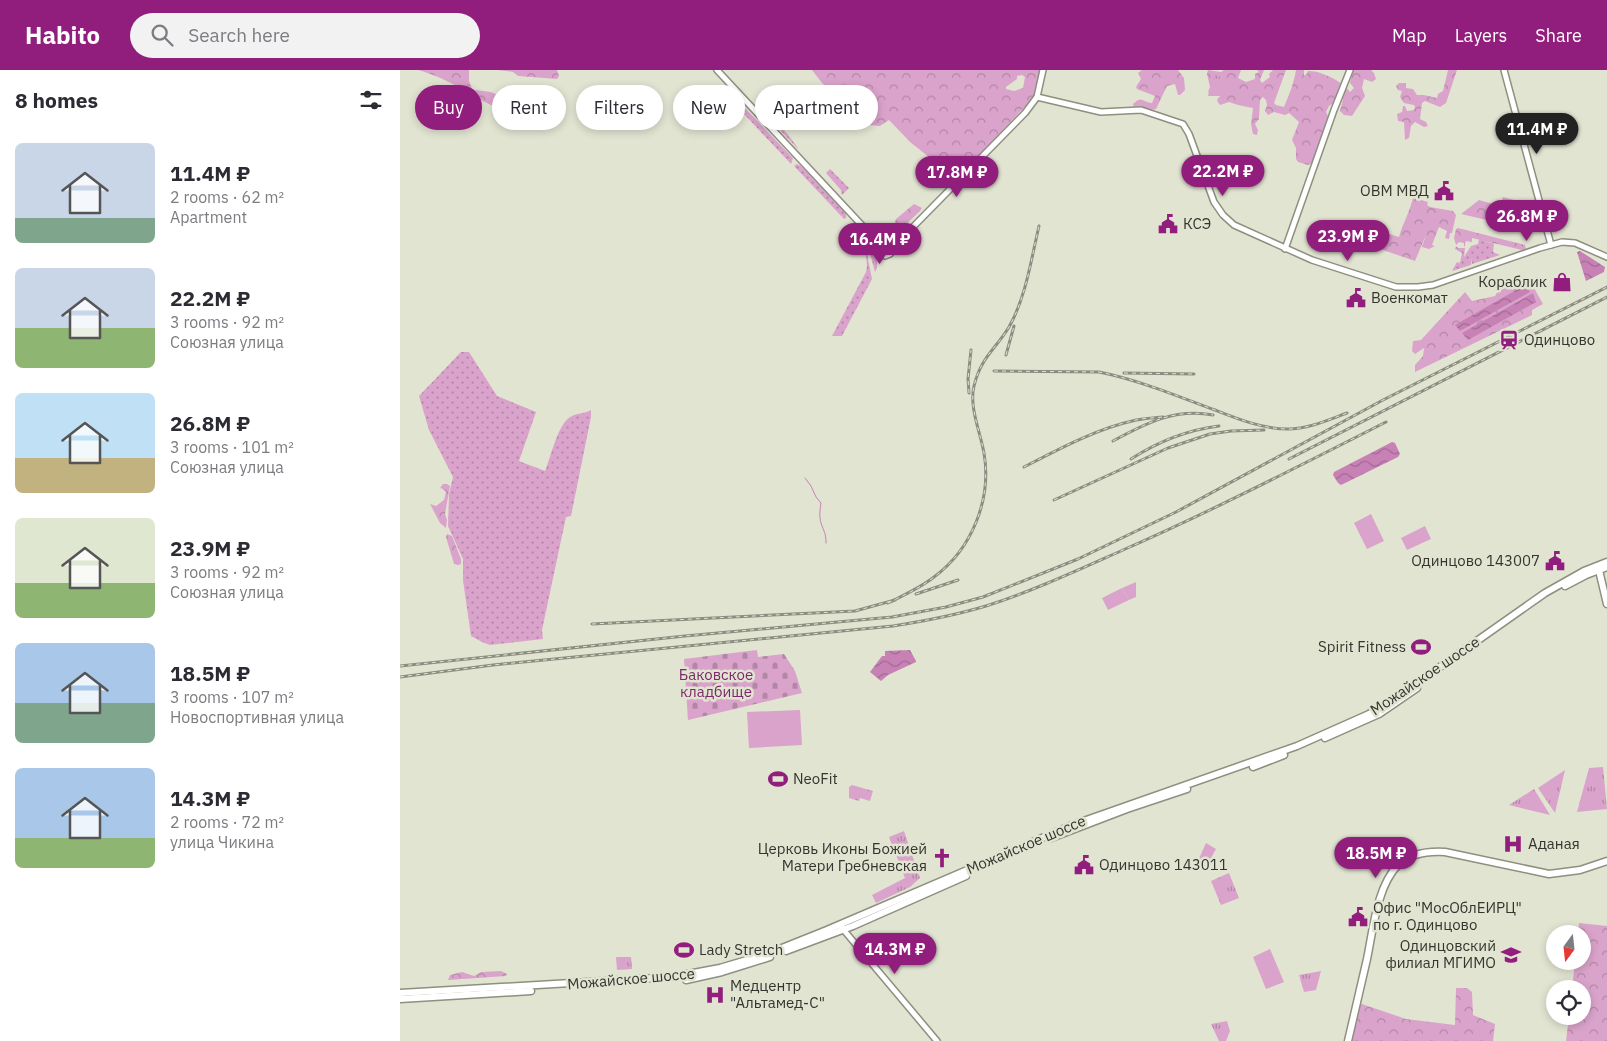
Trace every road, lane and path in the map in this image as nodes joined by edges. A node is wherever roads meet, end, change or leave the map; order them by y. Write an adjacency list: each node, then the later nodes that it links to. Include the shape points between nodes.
1 (717, 70): 7 (street)
2 (1043, 70): 5 (street)
3 (1350, 70): 11 (street)
4 (1504, 70): 9 (street)
5 (1037, 97): 6 (street); 11 (street, via 1101,112 1140,110 1183,124 1210,193 1223,215 1234,226)
6 (908, 232): 8 (street); 12 (street)
7 (872, 234): 8 (street); 10 (street)
8 (885, 241): 10 (street); 12 (street, via 892,245)
9 (1551, 245): 11 (street, via 1433,285 1408,288 1356,275); 13 (street, via 1575,243)
10 (876, 247): 12 (street, via 882,256)
11 (1286, 249)
12 (892, 251)
13 (1607, 258)
14 (1607, 562): 16 (main road, Можайское шоссе)
15 (1607, 567): 16 (main road, Можайское шоссе)
16 (1598, 568): 17 (main road); 19 (main road, Можайское шоссе, via 1548,597 1395,704 1365,721 1268,762 1076,828)
17 (1607, 604)
18 (1607, 861): 25 (main road, via 1580,870 1549,874 1435,851 1403,861 1389,878 1381,896)
19 (841, 927): 20 (main road, Можайское шоссе); 21 (street); 22 (main road, Можайское шоссе, via 767,954 683,976)
20 (829, 935): 21 (street); 23 (main road, Можайское шоссе, via 743,966 697,978)
21 (851, 940): 24 (street)
22 (400, 993)
23 (400, 999)
24 (937, 1041)
25 (1348, 1041)

